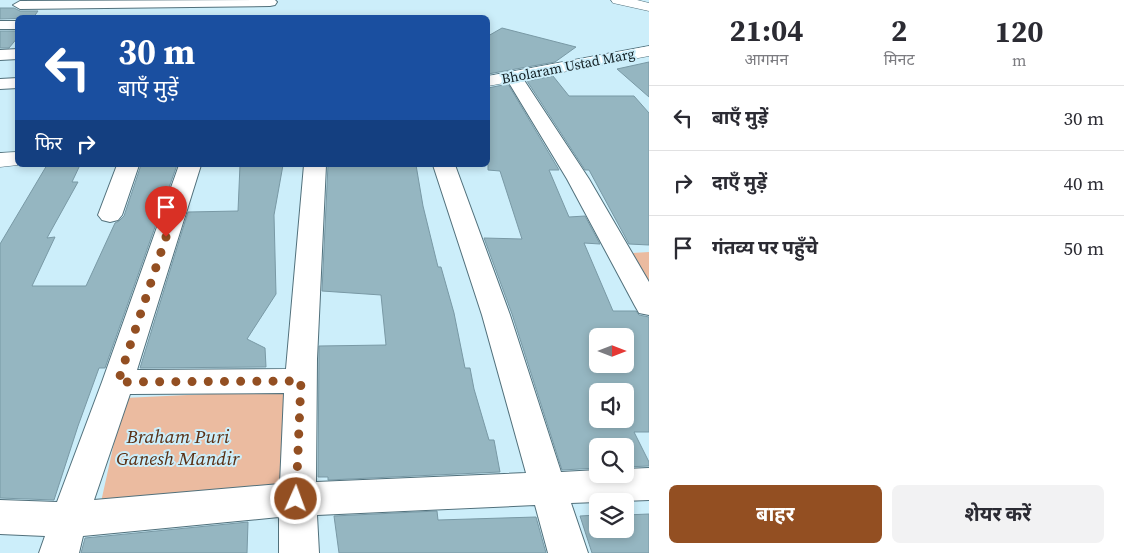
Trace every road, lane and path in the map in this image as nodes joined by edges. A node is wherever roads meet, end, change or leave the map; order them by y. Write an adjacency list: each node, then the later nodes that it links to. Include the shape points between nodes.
1 (618, 0): 6 (street)
2 (270, 1): 4 (street); 7 (street)
3 (51, 2): 4 (street); 5 (street)
4 (133, 2)
5 (20, 5)
6 (649, 7)
7 (269, 15)
8 (0, 25): 9 (street)
9 (15, 25)
10 (649, 51): 13 (street, Bholaram Ustad Marg)
11 (15, 54): 12 (street)
12 (0, 55)
13 (514, 78): 14 (street, Bholaram Ustad Marg); 24 (street, via 578,178)
14 (490, 81)
15 (15, 83): 16 (street)
16 (0, 84)
17 (15, 158): 18 (street)
18 (0, 160)
19 (127, 167): 23 (street)
20 (189, 167): 26 (street)
21 (314, 167): 25 (street)
22 (445, 167): 28 (street, via 496,315)
23 (110, 215)
24 (649, 306)
25 (301, 381): 26 (street); 29 (street)
26 (118, 382): 31 (street)
27 (649, 484): 28 (street)
28 (548, 490): 29 (street); 33 (street)
29 (296, 499): 31 (street); 32 (street)
30 (0, 517): 31 (street)
31 (64, 536)
32 (299, 553)
33 (568, 553)

